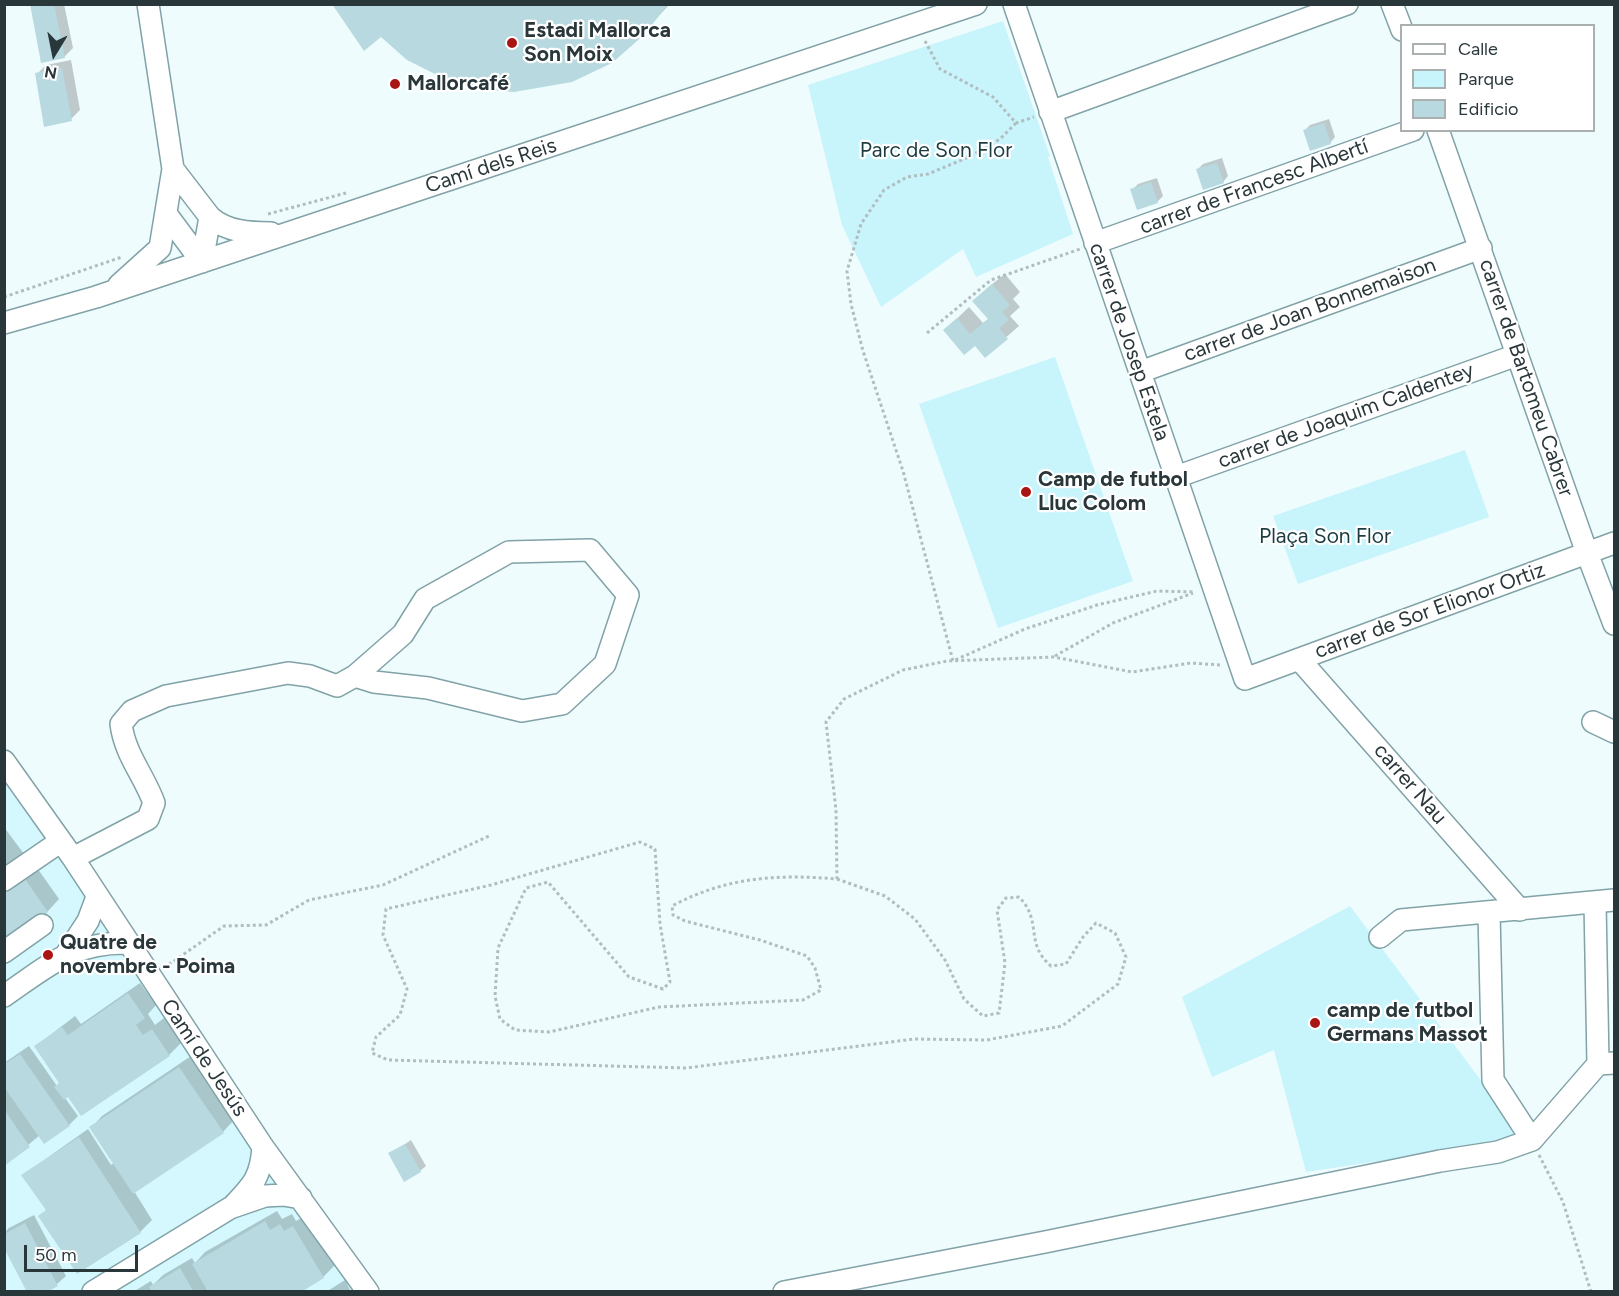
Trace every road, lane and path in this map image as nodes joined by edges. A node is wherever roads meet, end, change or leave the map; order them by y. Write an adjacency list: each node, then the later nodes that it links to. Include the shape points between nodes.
1 (148, 4): 12 (street)
2 (976, 4): 6 (street, Camí dels Reis)
3 (1014, 4): 8 (street, carrer de Josep Estela)
4 (1347, 4): 8 (street)
5 (1392, 4): 7 (street)
6 (916, 24): 9 (path, via 940,69 993,97); 17 (street, Camí dels Reis)
7 (1400, 27)
8 (1050, 112): 9 (path); 18 (street, carrer de Josep Estela)
9 (1016, 123): 35 (path, via 1000,139 969,157 928,174 907,177 884,190 861,224 847,271 863,351 903,471)
10 (1407, 132): 18 (street, carrer de Francesc Albertí)
11 (1439, 132): 19 (street, carrer de Bartomeu Cabrer)
12 (173, 169): 15 (street); 16 (street)
13 (351, 192): 14 (path)
14 (267, 214)
15 (166, 215): 21 (street); 22 (street, via 160,248)
16 (210, 217): 17 (street, via 218,224 245,232); 21 (street)
17 (287, 234): 21 (street, Camí dels Reis)
18 (1095, 243): 25 (path, via 991,279); 27 (street, carrer de Josep Estela)
19 (1480, 248): 26 (street, carrer de Bartomeu Cabrer); 27 (street, carrer de Joan Bonnemaison)
20 (123, 257): 23 (path)
21 (202, 262): 22 (street, Camí dels Reis)
22 (112, 292): 24 (street, Camí dels Reis)
23 (4, 297)
24 (4, 323)
25 (927, 333)
26 (1517, 355): 28 (street, carrer de Joaquim Caldentey); 30 (street, carrer de Bartomeu Cabrer)
27 (1140, 372): 28 (street, carrer de Josep Estela)
28 (1176, 477): 31 (street, carrer de Josep Estela)
29 (1614, 543): 30 (street, carrer de Sor Elionor Ortiz)
30 (1587, 553): 32 (street, carrer de Bartomeu Cabrer); 34 (street, carrer de Sor Elionor Ortiz)
31 (1203, 586): 33 (path, via 1113,623); 35 (path, via 1157,591 1097,605 1025,629); 36 (street, carrer de Josep Estela)
32 (1614, 624)
33 (1054, 657): 35 (path); 36 (path, via 1132,672 1191,663)
34 (1299, 659): 36 (street, carrer de Sor Elionor Ortiz); 48 (street, carrer Nau)
35 (953, 661): 44 (path, via 903,670 844,699 826,722 836,810)
36 (1243, 673)
37 (355, 676): 37 (street, via 428,688 522,711 562,704 605,664 628,595 590,550 508,552 425,599 403,634); 43 (street, via 337,686 288,673 166,696 132,711 121,724 124,743 154,803 148,819)
38 (1593, 722): 39 (street)
39 (1614, 732)
40 (8, 773): 42 (street, Camí de Jesús)
41 (491, 835): 55 (path, via 383,885 309,900 266,925 224,926)
42 (61, 841): 43 (street, Camí de Jesús); 45 (street)
43 (73, 858): 46 (street, Camí de Jesús)
44 (837, 879): 44 (path, via 789,875 730,883 672,906 673,915 685,921 807,956 821,990 803,1000 658,1007 549,1032 515,1030 500,1019 495,996 498,948 516,905 526,888 548,882 628,977 663,988 670,982 660,924 655,849 640,842 491,885 386,909 383,935 407,989 400,1015 376,1037 372,1053 388,1060 686,1068 914,1039 987,1040 1062,1026 1118,984 1126,957 1115,933 1096,923 1066,964 1051,966 1038,954 1030,908 1019,897 1006,898 997,910 1005,963 999,1013 983,1017 964,999 945,960 915,919 885,896)
45 (4, 880)
46 (97, 897): 52 (street, Camí de Jesús); 54 (street, via 88,921)
47 (1604, 901): 48 (street); 57 (street)
48 (1520, 910): 49 (street)
49 (1489, 913): 51 (street, via 1401,920); 58 (street, via 1493,1080)
50 (42, 925): 53 (street)
51 (1380, 937)
52 (128, 943): 54 (street, via 106,942); 55 (street, Camí de Jesús)
53 (4, 952)
54 (67, 953): 56 (street)
55 (150, 977): 59 (street, Camí de Jesús)
56 (4, 996)
57 (1606, 1064): 58 (street)
58 (1532, 1140): 64 (street, via 1498,1152); 65 (path, via 1563,1202)
59 (263, 1147): 60 (street, Camí de Jesús); 61 (street, via 262,1166 255,1182)
60 (301, 1198): 61 (street, via 265,1196); 63 (street, Camí de Jesús)
61 (230, 1208): 62 (street)
62 (93, 1292)
63 (368, 1292)
64 (784, 1292)
65 (1591, 1292)

